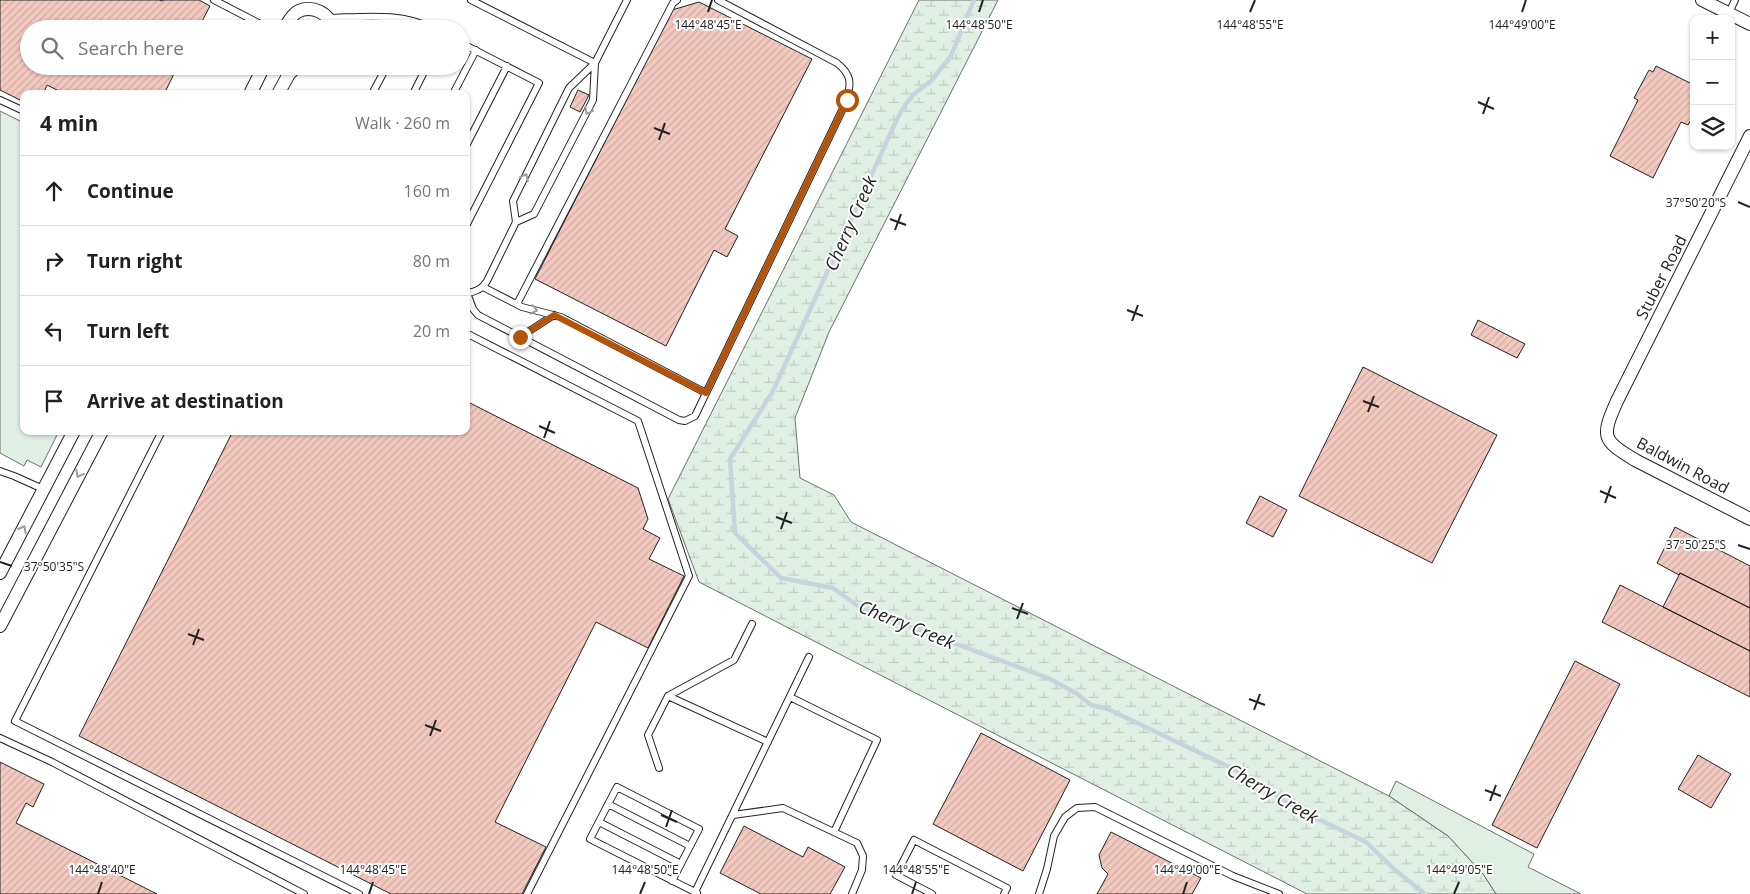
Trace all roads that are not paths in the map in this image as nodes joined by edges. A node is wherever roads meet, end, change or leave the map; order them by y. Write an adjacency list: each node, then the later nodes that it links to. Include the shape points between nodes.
1 (214, 0): 9 (lane)
2 (471, 0): 18 (lane)
3 (627, 0): 18 (lane)
4 (677, 0): 39 (lane)
5 (718, 0): 43 (lane, via 838,63 850,78 850,88)
6 (1702, 0): 8 (street)
7 (1735, 0): 8 (lane)
8 (1728, 14): 14 (street)
9 (253, 20)
10 (290, 20): 11 (street, via 305,9 324,14)
11 (328, 20)
12 (361, 20): 13 (lane, via 391,16)
13 (406, 20)
14 (1750, 24)
15 (470, 47): 16 (lane)
16 (476, 50): 17 (lane); 19 (lane)
17 (470, 61)
18 (595, 63): 35 (lane, one-way to 18, via 513,201 569,88); 35 (lane, one-way to 35, via 593,100 534,214)
19 (506, 66): 33 (lane); 34 (lane, via 539,83)
20 (260, 75): 25 (street)
21 (288, 75): 26 (street)
22 (382, 75): 27 (lane)
23 (422, 75): 28 (lane)
24 (463, 75): 29 (lane)
25 (252, 90)
26 (280, 90)
27 (374, 90)
28 (415, 90)
29 (455, 90)
30 (0, 100): 31 (lane)
31 (20, 109)
32 (1750, 136): 47 (street, Stuber Road, via 1617,402)
33 (470, 138)
34 (470, 218)
35 (516, 222): 36 (lane)
36 (483, 287): 37 (lane); 39 (lane)
37 (470, 292)
38 (470, 300): 42 (lane, via 478,315)
39 (517, 304): 40 (lane, one-way to 40)
40 (554, 315): 42 (lane); 43 (lane)
41 (470, 335): 70 (lane, via 638,421 689,576)
42 (520, 337): 43 (lane, via 679,420 695,416)
43 (706, 393)
44 (72, 435): 49 (street)
45 (100, 435): 52 (street, one-way to 52)
46 (160, 435): 69 (lane, via 15,721)
47 (1606, 435): 50 (street, Baldwin Road, via 1610,443 1635,460)
48 (0, 471): 49 (lane)
49 (44, 489): 51 (street, one-way to 49)
50 (1750, 518)
51 (0, 573)
52 (2, 619)
53 (752, 624): 55 (lane, via 734,660)
54 (809, 658): 56 (lane)
55 (668, 696): 58 (lane); 59 (lane, via 648,735)
56 (790, 696): 58 (lane); 63 (lane, via 877,740)
57 (0, 738): 68 (lane)
58 (768, 742): 61 (lane)
59 (659, 768)
60 (608, 804): 62 (lane); 64 (lane); 64 (lane, via 617,787 699,829)
61 (733, 814): 63 (lane, via 783,808); 67 (lane)
62 (599, 822): 65 (lane); 66 (lane, via 590,839)
63 (834, 832): 71 (lane, via 857,843 863,856 862,870)
64 (690, 846): 65 (lane)
65 (681, 864): 66 (lane)
66 (672, 881): 67 (lane)
67 (697, 893)
68 (304, 894)
69 (359, 894)
70 (527, 894)
71 (852, 894)
72 (932, 894): 73 (lane, via 896,875 914,840 1007,888)
73 (1004, 894)
74 (1039, 894): 75 (lane, via 1054,836 1065,818 1077,808 1095,806 1233,876)
75 (1279, 894)

